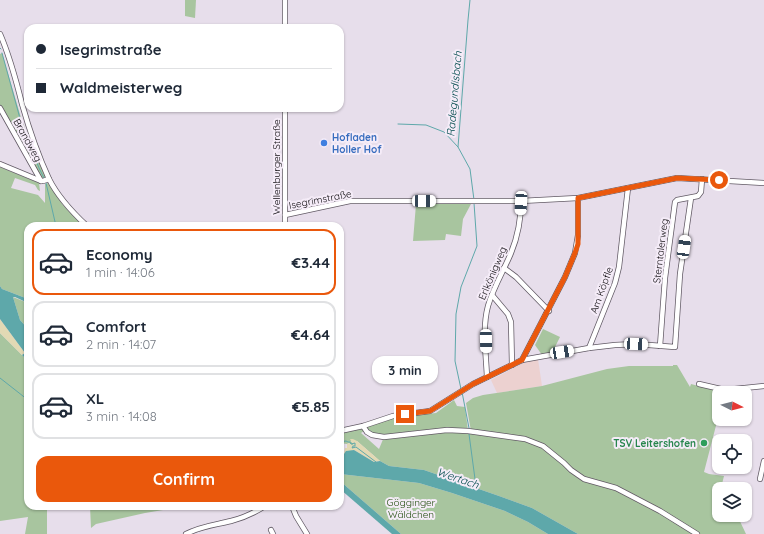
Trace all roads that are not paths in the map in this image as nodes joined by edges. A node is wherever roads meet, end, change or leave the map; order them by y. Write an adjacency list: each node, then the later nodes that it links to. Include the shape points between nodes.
1 (285, 0): 2 (street)
2 (285, 24)
3 (0, 34): 5 (street, via 14,70)
4 (0, 108): 11 (street, Brandweg)
5 (24, 109)
6 (25, 112): 9 (street)
7 (285, 112): 17 (street, Wellenburger Straße)
8 (0, 164): 11 (street, Brandweg)
9 (50, 179): 11 (street); 18 (street, via 60,197)
10 (702, 179): 12 (street, Isegrimstraße); 13 (street, Isegrimstraße, via 677,178); 15 (street, via 700,194)
11 (41, 181)
12 (764, 183)
13 (628, 188): 14 (street, Isegrimstraße); 24 (street, Am Köpfle, via 619,267)
14 (578, 198): 16 (street, Isegrimstraße); 22 (street, via 578,244)
15 (691, 198): 23 (street, Sterntalerweg, via 674,202); 23 (street, via 679,278 675,347)
16 (521, 201): 17 (street, Isegrimstraße, via 350,201); 20 (street, Erlkönigweg, via 519,227)
17 (285, 215): 19 (street, Wellenburger Straße)
18 (83, 222)
19 (285, 222)
20 (504, 268): 21 (street, Erlkönigweg); 22 (street)
21 (492, 295): 26 (street, via 510,317); 27 (street, Erlkönigweg, via 485,324)
22 (549, 310): 25 (street)
23 (660, 346): 24 (street, via 636,344)
24 (589, 348): 25 (street)
25 (522, 360): 26 (street)
26 (512, 365): 27 (street)
27 (487, 377): 30 (street, via 430,411 393,416)
28 (699, 384): 29 (street, via 725,390)
29 (764, 386)
30 (363, 426): 31 (street); 38 (street, via 367,432 384,437 448,430 525,439 543,446 584,479 616,488)
31 (344, 430)
32 (764, 461): 33 (street)
33 (760, 479)
34 (258, 510): 36 (street, via 239,519 201,527)
35 (294, 510): 37 (street)
36 (186, 534)
37 (307, 534)
38 (696, 534)

